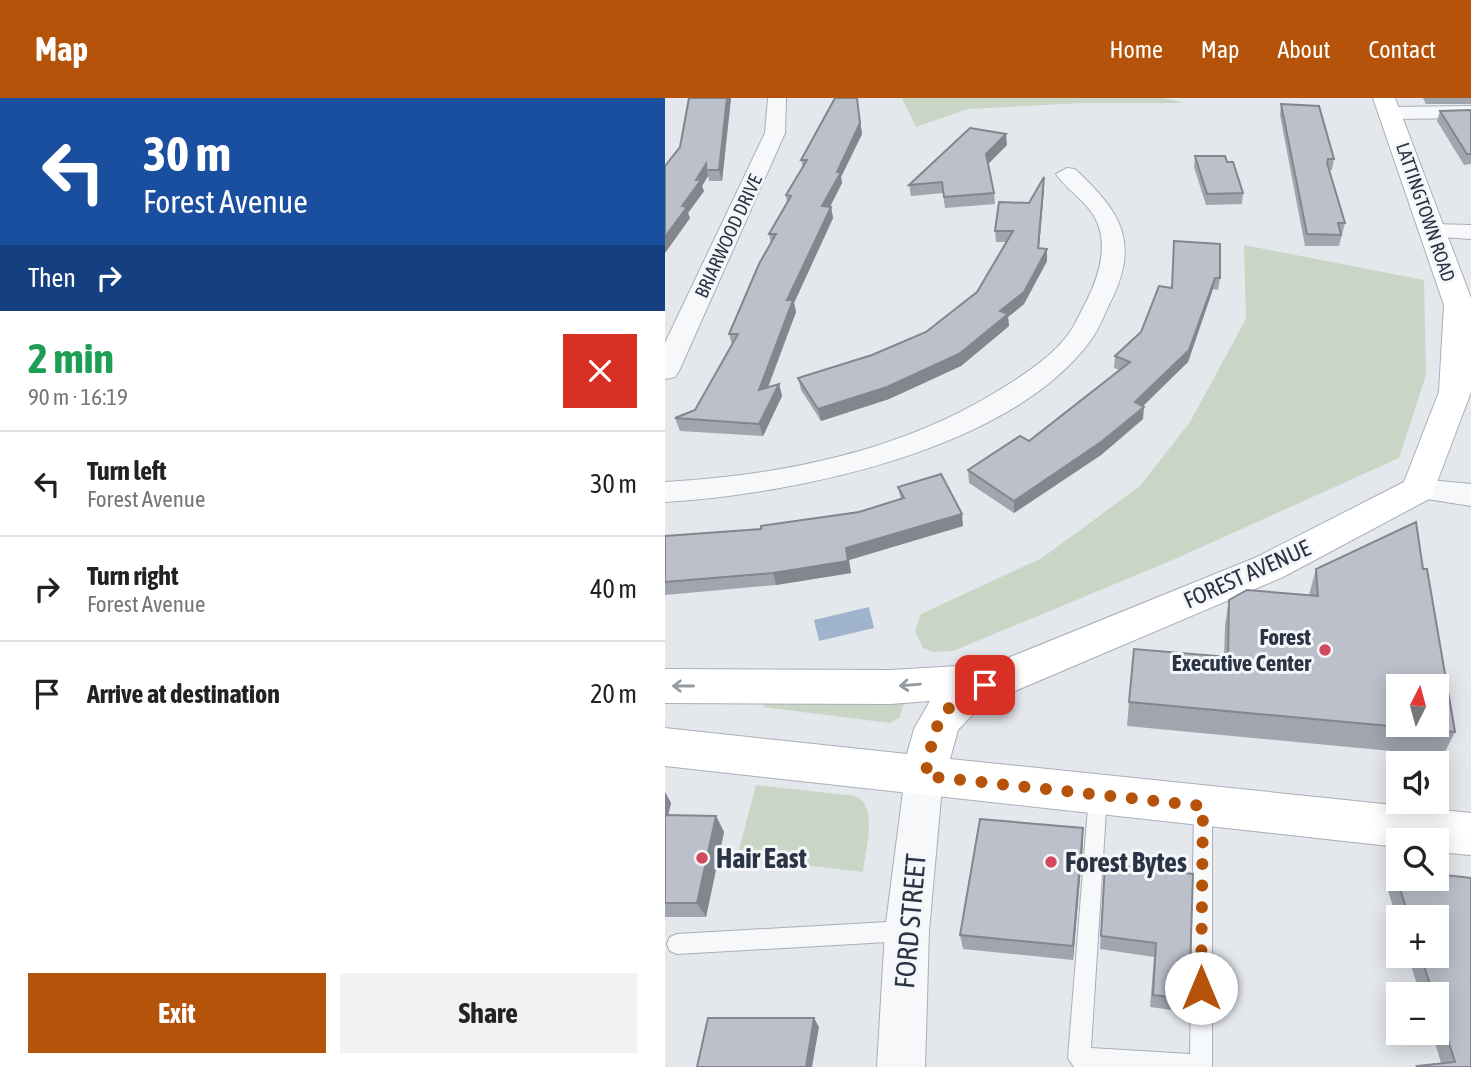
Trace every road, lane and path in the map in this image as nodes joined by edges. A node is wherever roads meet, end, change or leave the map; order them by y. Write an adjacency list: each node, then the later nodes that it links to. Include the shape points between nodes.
1 (777, 98): 8 (street, BRIARWOOD DRIVE, via 775,133)
2 (1388, 105): 3 (street); 5 (main road, LATTINGTOWN ROAD)
3 (1471, 112)
4 (1067, 174): 10 (street, via 1091,196 1112,226 1116,258 1101,306 1086,330 1051,366 1010,397 949,430 857,464 795,480 714,492)
5 (1433, 231): 6 (street); 7 (main road, LATTINGTOWN ROAD)
6 (1471, 232)
7 (1465, 305): 9 (main road, LATTINGTOWN ROAD, via 1455,392)
8 (665, 371)
9 (1419, 489): 11 (street); 12 (main road, FOREST AVENUE, via 1270,567)
10 (665, 492)
11 (1471, 495)
12 (1003, 678): 13 (main road, one-way to 13, via 890,687); 15 (main road, FOREST AVENUE, via 967,694 943,712)
13 (665, 686)
14 (665, 747): 15 (main road)
15 (925, 776): 16 (main road); 19 (street, FORD STREET)
16 (1098, 795): 17 (main road); 17 (lane, via 1079,1058 1201,1066)
17 (1203, 806): 18 (main road)
18 (1471, 834)
19 (907, 931): 20 (lane); 21 (street, FORD STREET)
20 (677, 944)
21 (901, 1067)

